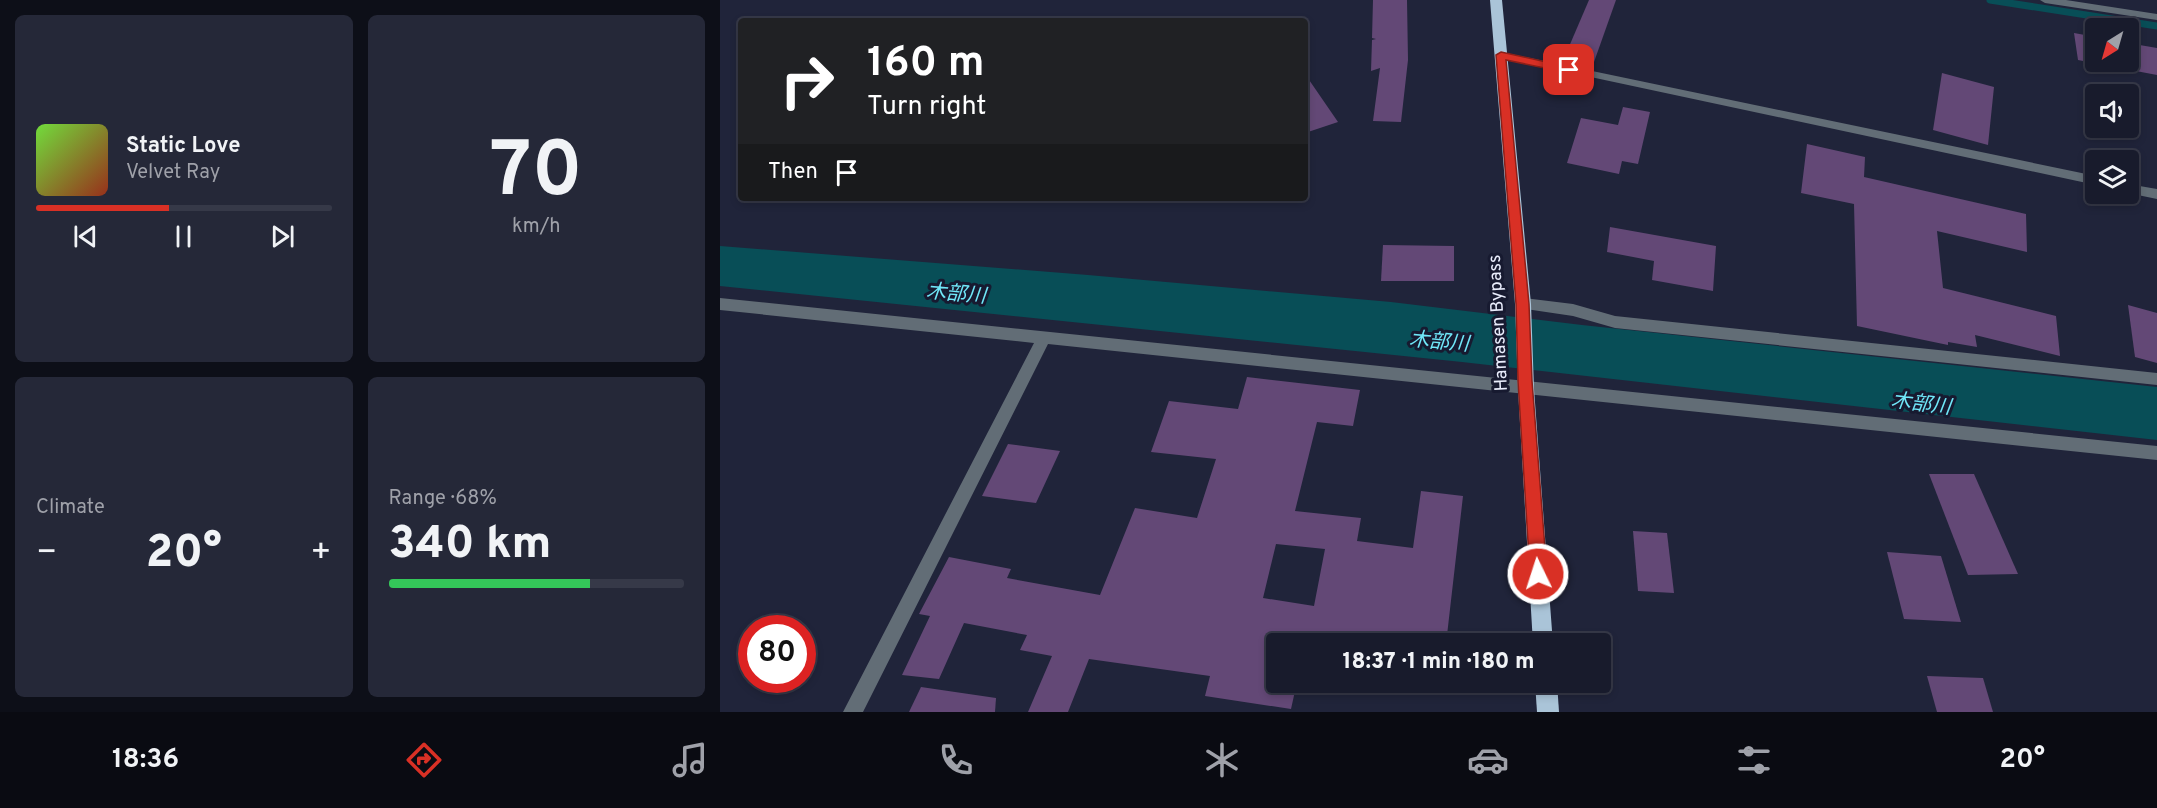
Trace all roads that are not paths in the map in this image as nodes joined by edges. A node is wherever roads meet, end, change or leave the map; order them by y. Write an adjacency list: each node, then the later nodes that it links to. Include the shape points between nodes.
1 (1496, 0): 4 (highway, Hamasen Bypass)
2 (2044, 0): 3 (street)
3 (2157, 17)
4 (1501, 55): 5 (street); 9 (highway, Hamasen Bypass)
5 (2085, 179)
6 (2139, 190): 7 (street)
7 (2157, 194)
8 (720, 304): 10 (street)
9 (1523, 308): 11 (street, via 1573,310 1615,322); 12 (highway, Hamasen Bypass)
10 (1043, 339): 12 (street); 16 (street)
11 (2157, 379)
12 (1525, 385): 13 (street); 14 (highway, Hamasen Bypass)
13 (2157, 453)
14 (1542, 633)
15 (1547, 693): 17 (highway)
16 (853, 712)
17 (1548, 712)

